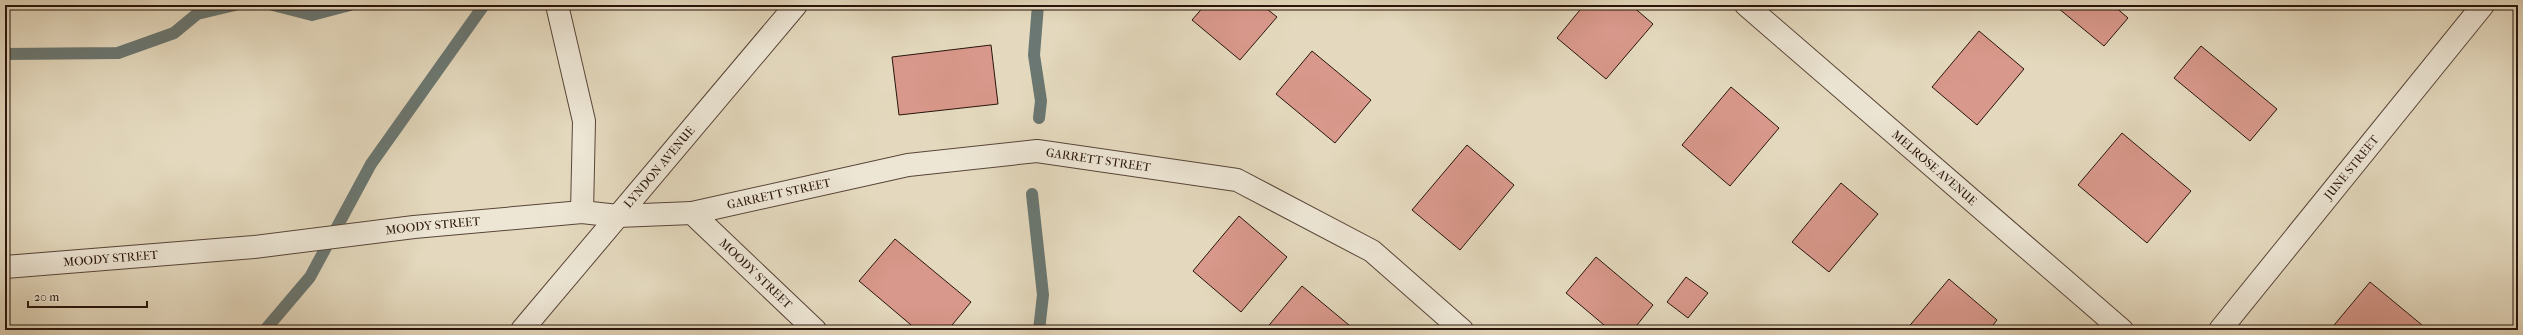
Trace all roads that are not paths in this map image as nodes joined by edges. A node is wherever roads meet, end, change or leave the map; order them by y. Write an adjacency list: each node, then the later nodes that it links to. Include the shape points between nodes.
1 (557, 5): 5 (street, via 584,121)
2 (796, 5): 7 (street, LYNDON AVENUE)
3 (1746, 5): 12 (street, MELROSE AVENUE)
4 (2482, 5): 13 (street, JUNE STREET)
5 (582, 212): 7 (street, MOODY STREET); 8 (street, MOODY STREET)
6 (692, 213): 7 (street, MOODY STREET); 10 (street, MOODY STREET); 11 (street, GARRETT STREET, via 908,165 1037,151 1237,180 1372,251)
7 (618, 216): 9 (street, LYNDON AVENUE)
8 (5, 267)
9 (522, 330)
10 (814, 330)
11 (1462, 330)
12 (2122, 330)
13 (2220, 330)

